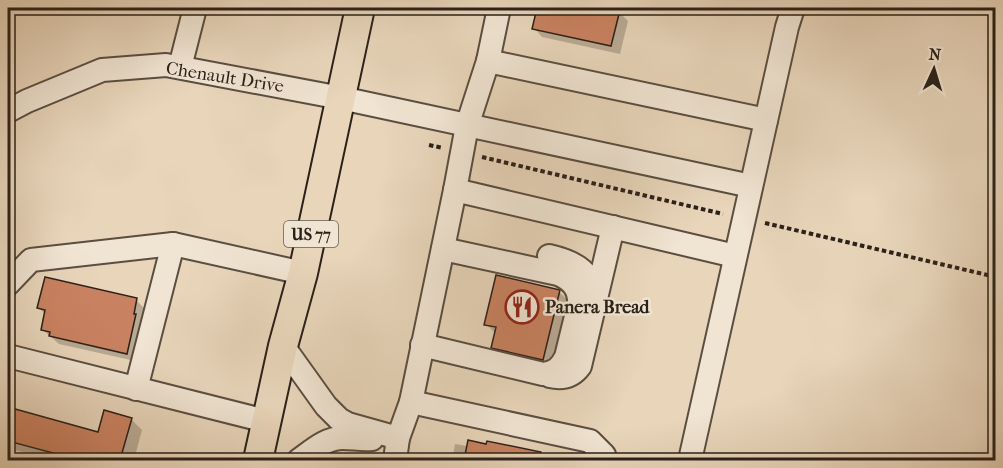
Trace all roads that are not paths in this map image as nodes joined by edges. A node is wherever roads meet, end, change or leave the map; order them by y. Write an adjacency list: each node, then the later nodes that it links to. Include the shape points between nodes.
1 (195, 8): 6 (street)
2 (360, 8): 7 (main road, US 77)
3 (499, 8): 5 (street)
4 (793, 8): 9 (street)
5 (488, 61): 9 (street); 10 (street)
6 (180, 67): 7 (street, Chenault Drive); 8 (street, Chenault Drive, via 102,70)
7 (341, 98): 10 (street, Chenault Drive); 17 (main road, US 77)
8 (8, 111)
9 (766, 120): 11 (street)
10 (467, 126): 11 (street, Chenault Drive); 12 (street)
11 (751, 186): 16 (street)
12 (455, 190): 13 (street); 14 (street)
13 (613, 227): 16 (street); 19 (street)
14 (444, 241): 19 (street, via 570,262 593,284); 20 (street); 23 (street, via 558,274 572,282 579,299 566,357 557,369)
15 (172, 244): 17 (street); 18 (street, via 31,260); 24 (street)
16 (735, 256): 32 (street)
17 (303, 273): 21 (main road, US 77)
18 (8, 284)
19 (596, 303): 23 (street, via 576,372 561,378)
20 (422, 345): 23 (street); 25 (street)
21 (284, 346): 26 (main road, US 77); 27 (street, via 339,419)
22 (8, 356): 24 (street)
23 (543, 374)
24 (136, 389): 26 (street)
25 (411, 402): 27 (street); 31 (street, via 590,441 604,455)
26 (266, 422): 28 (main road, US 77)
27 (398, 438): 29 (street, via 332,440); 30 (street)
28 (258, 460)
29 (299, 460)
30 (394, 460)
31 (603, 460)
32 (690, 460)

